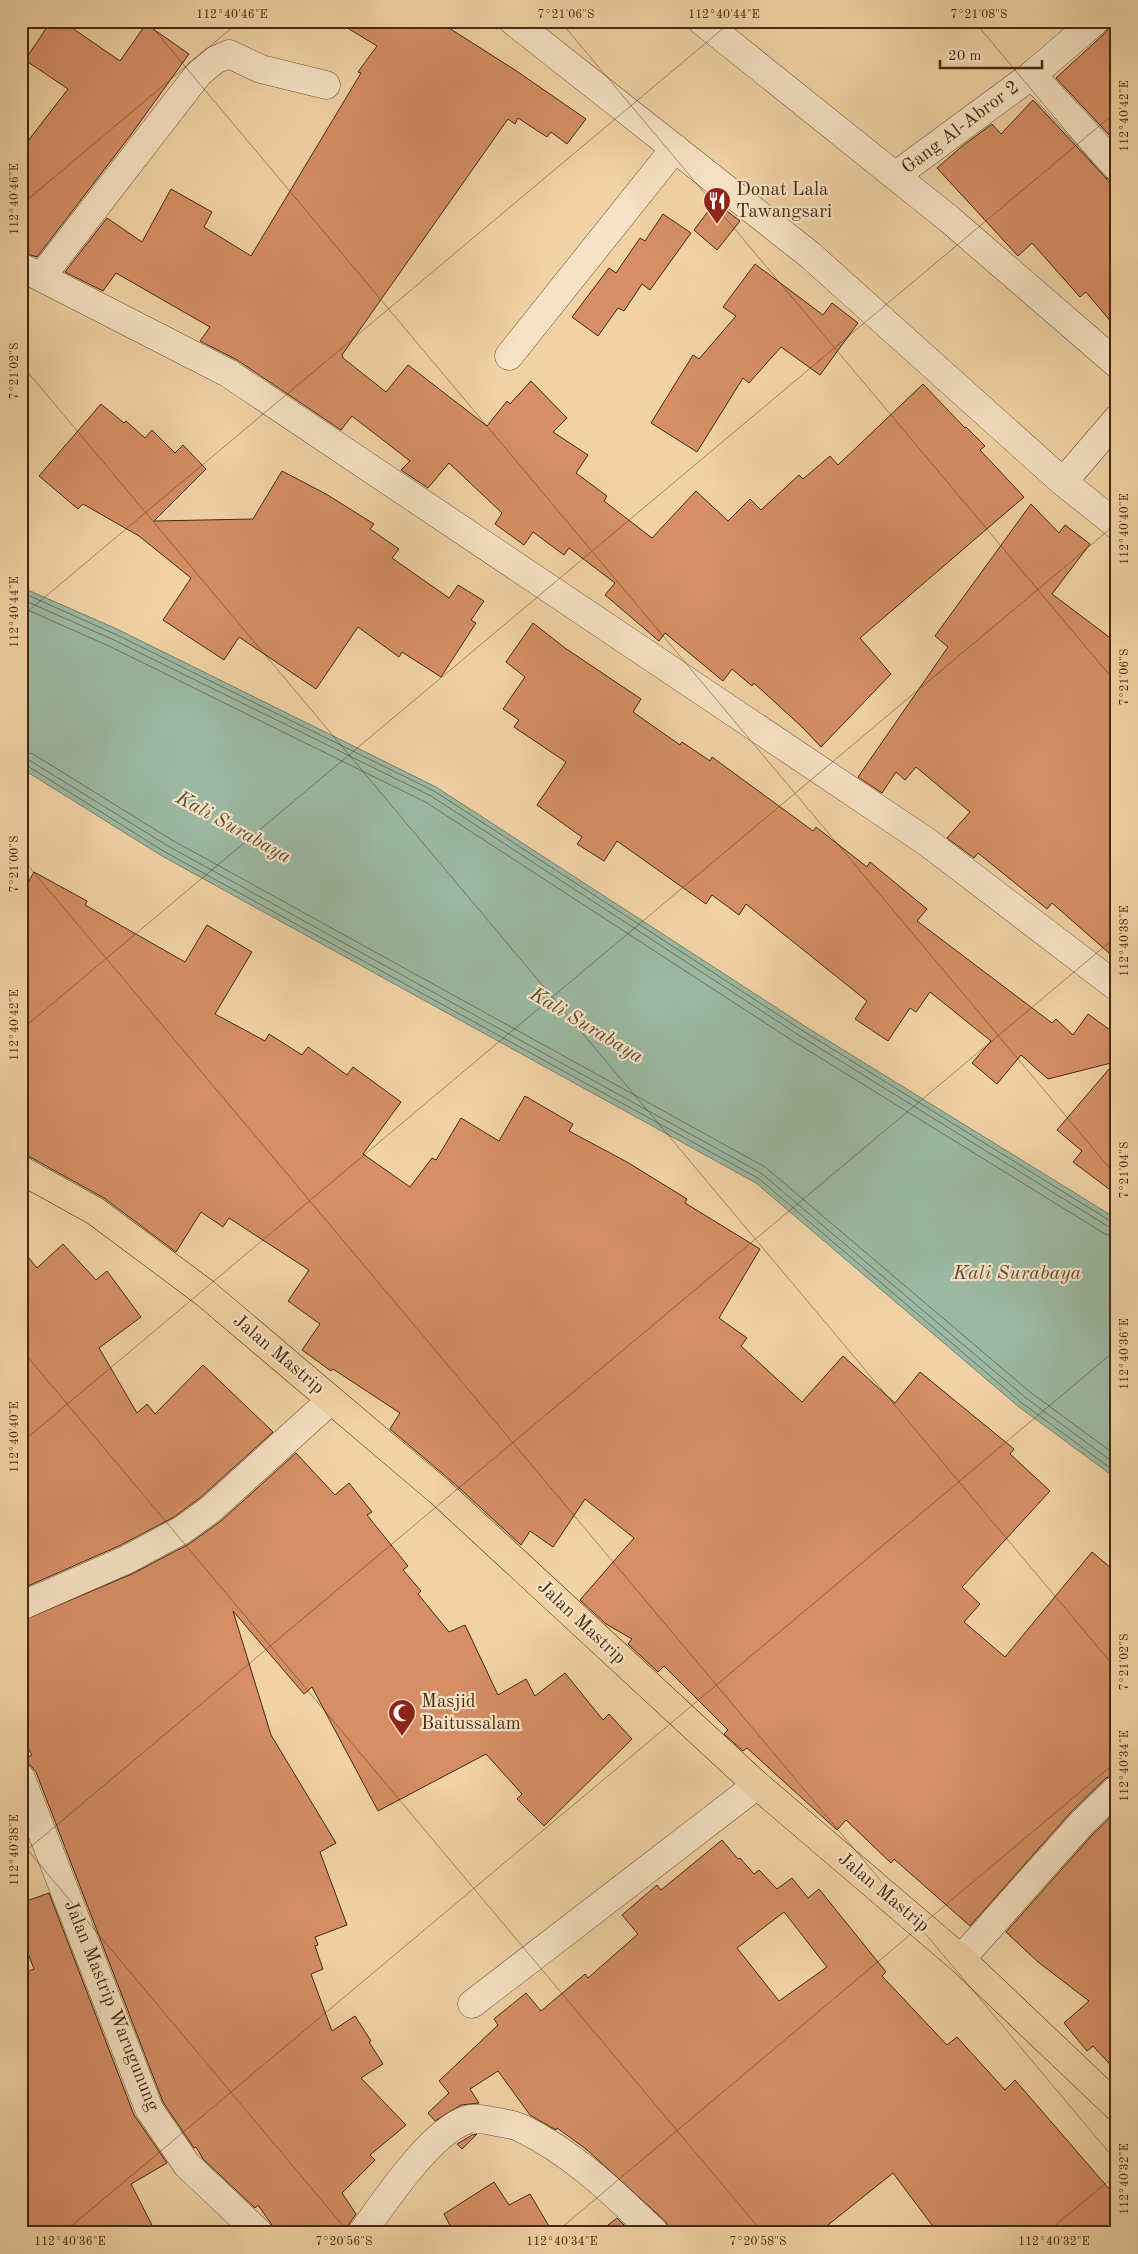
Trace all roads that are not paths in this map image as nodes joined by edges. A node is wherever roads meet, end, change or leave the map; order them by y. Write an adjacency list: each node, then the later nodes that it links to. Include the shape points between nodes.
1 (513, 21): 6 (street)
2 (702, 21): 8 (street)
3 (1087, 24): 4 (street, Gang Al-Abror 2)
4 (1032, 75): 7 (street); 8 (street, Gang Al-Abror 2)
5 (326, 85): 9 (street, via 261,69 230,54 215,60 199,73)
6 (676, 148): 10 (street); 13 (street, via 810,255)
7 (1117, 167)
8 (895, 176): 11 (street)
9 (32, 272): 15 (street, via 228,373 927,842)
10 (509, 356)
11 (1117, 364)
12 (1116, 419): 13 (street)
13 (1063, 482): 14 (street)
14 (1117, 525)
15 (1117, 987)
16 (21, 1170): 17 (main road, Jalan Mastrip, via 95,1211 205,1293)
17 (331, 1400): 18 (street, via 211,1509 182,1530 126,1560); 20 (main road, Jalan Mastrip, via 440,1492)
18 (21, 1606)
19 (21, 1778): 22 (street, Jalan Mastrip Warugunung)
20 (757, 1785): 23 (main road, Jalan Mastrip); 24 (street)
21 (1117, 1790): 23 (street, via 1082,1822)
22 (26, 1806): 26 (street, Jalan Mastrip Warugunung, via 149,2109 187,2164)
23 (961, 1959): 25 (main road, Jalan Mastrip)
24 (472, 2004)
25 (1117, 2107)
26 (259, 2233)
27 (362, 2233): 28 (street, via 411,2167 447,2130 468,2119 520,2128 562,2152 612,2191)
28 (655, 2233)

